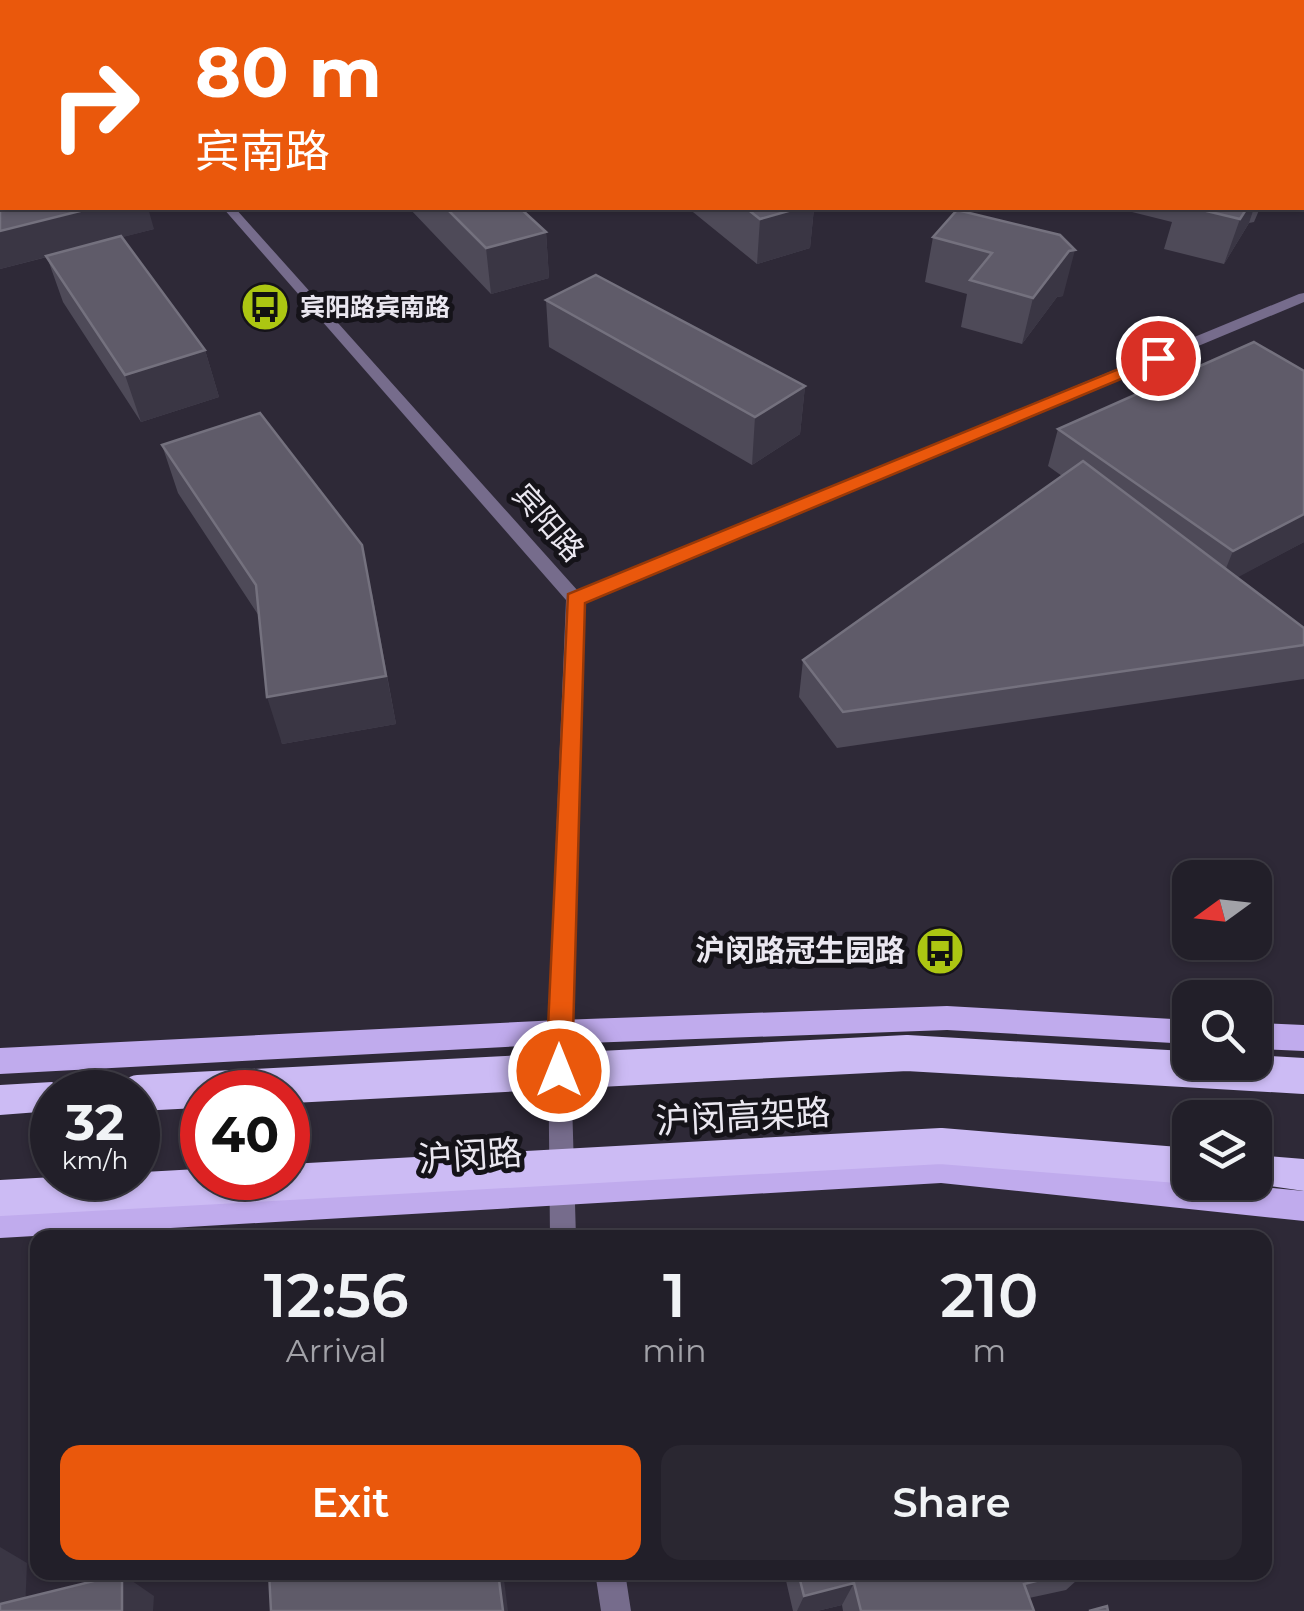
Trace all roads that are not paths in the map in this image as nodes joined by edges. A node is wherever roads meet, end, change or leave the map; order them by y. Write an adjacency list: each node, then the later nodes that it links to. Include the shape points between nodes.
1 (230, 210): 3 (street, 宾阳路)
2 (1304, 297): 3 (street)
3 (575, 599): 5 (street, 宾阳路)
4 (1172, 1031): 5 (main road, via 947,1018)
5 (559, 1032): 8 (main road); 16 (street, 宾阳路)
6 (1272, 1037): 7 (main road)
7 (1304, 1038)
8 (0, 1061)
9 (1304, 1076): 10 (highway, 沪闵高架路, bridge, via 907,1053)
10 (160, 1092)
11 (30, 1098): 12 (highway)
12 (0, 1100)
13 (1172, 1165): 17 (highway, 沪闵高架路, bridge, via 940,1146)
14 (1272, 1172): 15 (highway)
15 (1304, 1175)
16 (560, 1188): 18 (main road, 沪闵路, via 941,1169); 19 (main road, 沪闵路); 20 (street, 宾阳路)
17 (0, 1198)
18 (1304, 1206)
19 (0, 1223)
20 (563, 1230)
21 (611, 1580): 22 (street)
22 (616, 1611)

